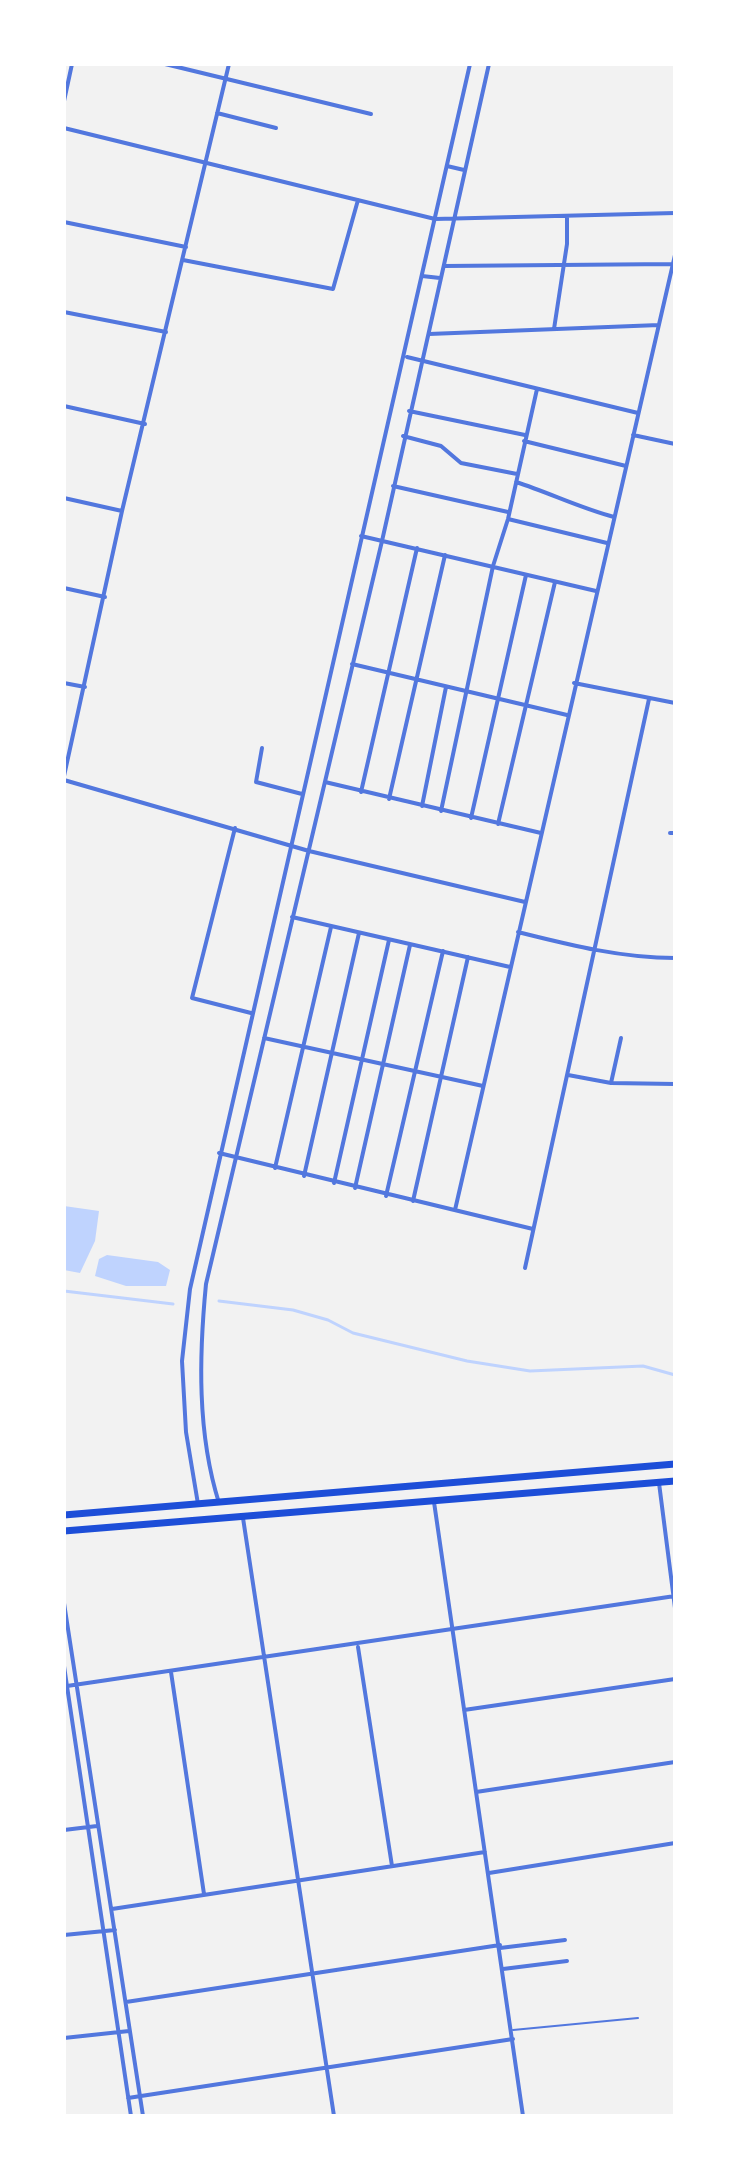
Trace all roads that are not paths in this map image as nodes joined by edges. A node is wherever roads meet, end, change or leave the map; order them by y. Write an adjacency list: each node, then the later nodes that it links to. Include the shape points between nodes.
1 (72, 64): 7 (street)
2 (165, 64): 6 (street)
3 (229, 64): 6 (street)
4 (470, 64): 13 (street)
5 (489, 64): 14 (street)
6 (226, 81): 8 (street); 9 (street)
7 (64, 101)
8 (217, 113): 11 (street); 12 (street)
9 (371, 114)
10 (64, 128): 12 (street)
11 (276, 128)
12 (204, 162): 15 (street); 21 (street)
13 (447, 166): 14 (street); 18 (street)
14 (465, 170): 19 (street)
15 (358, 200): 18 (street); 23 (street, via 333,289)
16 (675, 213): 17 (street)
17 (567, 216): 19 (street); 24 (street)
18 (435, 219): 19 (street); 27 (street)
19 (454, 220): 26 (street)
20 (64, 222): 21 (street)
21 (186, 247): 23 (street)
22 (675, 255): 25 (street)
23 (183, 260): 32 (street)
24 (564, 262): 25 (street); 26 (street); 31 (street)
25 (673, 264): 30 (street)
26 (444, 266): 28 (street)
27 (422, 276): 28 (street); 34 (street)
28 (440, 278): 33 (street)
29 (64, 312): 32 (street)
30 (659, 325): 31 (street); 39 (street)
31 (554, 329): 33 (street)
32 (166, 332): 40 (street)
33 (429, 334): 35 (street)
34 (406, 357): 35 (street); 55 (street)
35 (423, 362): 36 (street); 38 (street)
36 (537, 389): 39 (street); 41 (street)
37 (64, 406): 40 (street)
38 (409, 411): 41 (street); 43 (street)
39 (638, 413): 42 (street)
40 (145, 424): 51 (street)
41 (525, 435): 44 (street)
42 (633, 435): 45 (street); 46 (street)
43 (403, 436): 47 (street, via 441,446 461,463); 49 (street)
44 (524, 441): 46 (street); 47 (street)
45 (675, 444)
46 (626, 466): 53 (street)
47 (517, 474): 48 (street)
48 (516, 482): 52 (street); 53 (street)
49 (393, 486): 52 (street); 56 (street)
50 (64, 498): 51 (street)
51 (122, 511): 65 (street)
52 (509, 512): 54 (street)
53 (614, 517): 57 (street)
54 (508, 519): 57 (street); 60 (street)
55 (360, 536): 56 (street); 83 (street)
56 (382, 541): 58 (street); 66 (street)
57 (608, 543): 64 (street)
58 (417, 548): 59 (street); 67 (street)
59 (445, 555): 60 (street); 68 (street)
60 (493, 566): 61 (street); 73 (street)
61 (526, 575): 62 (street); 74 (street)
62 (555, 582): 64 (street); 77 (street)
63 (64, 588): 65 (street)
64 (596, 591): 70 (street)
65 (105, 597): 71 (street)
66 (352, 664): 67 (street); 81 (street)
67 (389, 672): 68 (street); 82 (street)
68 (416, 680): 72 (street); 84 (street)
69 (64, 683): 71 (street)
70 (574, 683): 75 (street); 78 (street)
71 (85, 687): 80 (street)
72 (446, 687): 73 (street); 85 (street)
73 (466, 691): 74 (street); 86 (street)
74 (499, 699): 77 (street); 87 (street)
75 (649, 699): 76 (street); 101 (street)
76 (675, 703)
77 (527, 705): 78 (street); 88 (street)
78 (567, 715): 90 (street)
79 (262, 748): 83 (street, via 256,782)
80 (64, 778): 89 (street)
81 (325, 782): 82 (street); 92 (street)
82 (361, 792): 84 (street)
83 (302, 794): 91 (street)
84 (389, 799): 85 (street)
85 (422, 807): 86 (street)
86 (441, 811): 87 (street)
87 (471, 818): 88 (street)
88 (498, 824): 90 (street)
89 (235, 828): 91 (street); 105 (street, via 192,998)
90 (541, 833): 93 (street)
91 (292, 843): 92 (street); 105 (street)
92 (309, 851): 93 (street); 94 (street)
93 (525, 902): 96 (street)
94 (292, 917): 95 (street); 106 (street)
95 (331, 927): 97 (street); 108 (street)
96 (518, 932): 101 (street); 104 (street)
97 (359, 933): 98 (street); 109 (street)
98 (389, 940): 99 (street); 110 (street)
99 (410, 945): 100 (street); 111 (street)
100 (443, 951): 102 (street); 112 (street)
101 (596, 951): 103 (street); 113 (street)
102 (468, 957): 104 (street); 114 (street)
103 (675, 958)
104 (510, 967): 117 (street)
105 (251, 1013): 118 (street)
106 (264, 1038): 108 (street); 119 (street)
107 (621, 1038): 115 (street)
108 (303, 1046): 109 (street); 120 (street)
109 (332, 1052): 110 (street); 121 (street)
110 (363, 1059): 111 (street); 122 (street)
111 (384, 1064): 112 (street); 123 (street)
112 (414, 1072): 114 (street); 124 (street)
113 (568, 1075): 115 (street); 127 (street)
114 (442, 1077): 117 (street); 125 (street)
115 (611, 1083): 116 (street)
116 (675, 1084)
117 (483, 1086): 126 (street)
118 (219, 1153): 119 (street); 129 (street)
119 (234, 1158): 120 (street); 130 (street)
120 (275, 1168): 121 (street)
121 (304, 1176): 122 (street)
122 (334, 1183): 123 (street)
123 (355, 1188): 124 (street)
124 (386, 1196): 125 (street)
125 (413, 1201): 126 (street)
126 (455, 1210): 127 (street)
127 (533, 1229): 128 (street)
128 (525, 1268)
129 (192, 1281): 130 (street); 136 (street, via 182,1361)
130 (206, 1284): 135 (street, via 203,1421)
131 (675, 1464): 135 (highway)
132 (675, 1481): 133 (highway)
133 (659, 1482): 134 (highway); 140 (street)
134 (434, 1502): 138 (highway); 144 (street)
135 (219, 1504): 136 (highway)
136 (198, 1506): 137 (highway)
137 (64, 1515)
138 (243, 1518): 139 (highway); 146 (street)
139 (64, 1531)
140 (674, 1596): 142 (street); 144 (street)
141 (64, 1603): 143 (street)
142 (675, 1608)
143 (66, 1624): 150 (street)
144 (452, 1631): 145 (street); 152 (street)
145 (358, 1646): 146 (street); 160 (street)
146 (263, 1658): 148 (street); 162 (street)
147 (64, 1666): 151 (street)
148 (171, 1672): 150 (street); 163 (street)
149 (675, 1679): 152 (street)
150 (77, 1685): 151 (street); 155 (street)
151 (67, 1686): 156 (street)
152 (464, 1710): 154 (street)
153 (675, 1762): 154 (street)
154 (476, 1792): 159 (street)
155 (97, 1826): 156 (street); 164 (street)
156 (86, 1827): 157 (street); 166 (street)
157 (64, 1830)
158 (675, 1843): 161 (street)
159 (485, 1852): 160 (street); 161 (street)
160 (392, 1866): 162 (street)
161 (489, 1873): 169 (street)
162 (297, 1880): 163 (street); 172 (street)
163 (204, 1894): 164 (street)
164 (112, 1909): 165 (street)
165 (115, 1930): 166 (street); 173 (street)
166 (103, 1931): 167 (street); 177 (street)
167 (64, 1935)
168 (565, 1940): 169 (street)
169 (500, 1946): 171 (street); 172 (street)
170 (567, 1961): 171 (street)
171 (503, 1969): 175 (street)
172 (312, 1973): 173 (street); 180 (street)
173 (126, 2002): 176 (street)
174 (638, 2018): 175 (lane)
175 (511, 2030): 179 (street)
176 (130, 2031): 177 (street); 181 (street)
177 (119, 2032): 178 (street); 182 (street)
178 (64, 2038)
179 (513, 2039): 180 (street); 186 (street)
180 (327, 2070): 181 (street); 185 (street)
181 (140, 2097): 182 (street); 184 (street)
182 (128, 2098): 183 (street)
183 (131, 2116)
184 (143, 2116)
185 (334, 2116)
186 (523, 2116)

